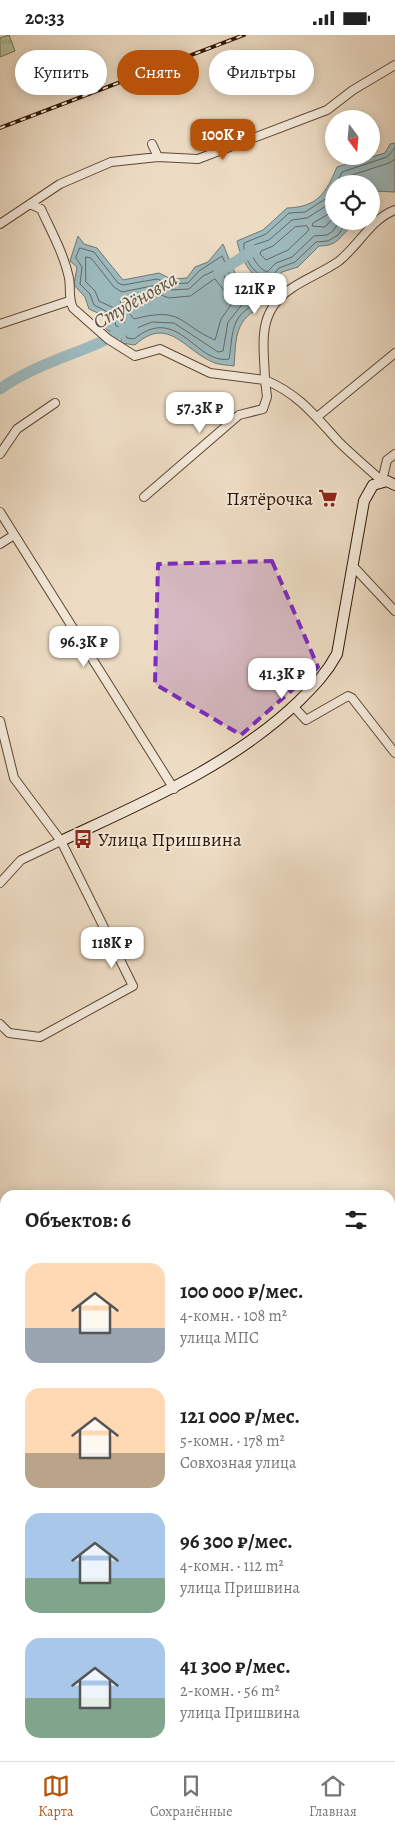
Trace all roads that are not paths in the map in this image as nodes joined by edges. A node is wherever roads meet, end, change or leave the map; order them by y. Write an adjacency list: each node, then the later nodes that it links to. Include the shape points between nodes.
1 (395, 65): 3 (street, via 327,109 198,159)
2 (152, 144): 3 (street)
3 (158, 157): 4 (street, via 111,162 60,184)
4 (30, 203): 6 (street); 7 (street, via 42,209 62,255 69,279)
5 (395, 210): 10 (street, via 383,215 339,261 291,289 268,313 263,328)
6 (0, 224)
7 (70, 301): 8 (street); 10 (street, via 80,316 136,356 160,349 210,373)
8 (0, 324)
9 (395, 353): 12 (street)
10 (266, 380): 12 (street, via 290,392); 17 (street, via 267,397 263,409 239,415)
11 (55, 403): 14 (street, via 17,429)
12 (317, 417): 15 (street)
13 (395, 454): 15 (street, via 387,460)
14 (0, 455)
15 (382, 481): 16 (street); 21 (street, via 373,485 364,501)
16 (395, 485)
17 (144, 497)
18 (0, 512): 19 (street)
19 (14, 535): 20 (street); 26 (street)
20 (0, 544)
21 (352, 565): 22 (street); 23 (street, via 337,655 327,674)
22 (395, 611)
23 (294, 706): 25 (street, via 306,720 348,697 352,698); 26 (street, via 251,742)
24 (0, 721): 27 (street, via 14,778)
25 (395, 753)
26 (174, 789): 27 (street)
27 (61, 841): 28 (street, via 21,860); 29 (street, via 133,986 40,1037 9,1033)
28 (0, 883)
29 (0, 1024)

